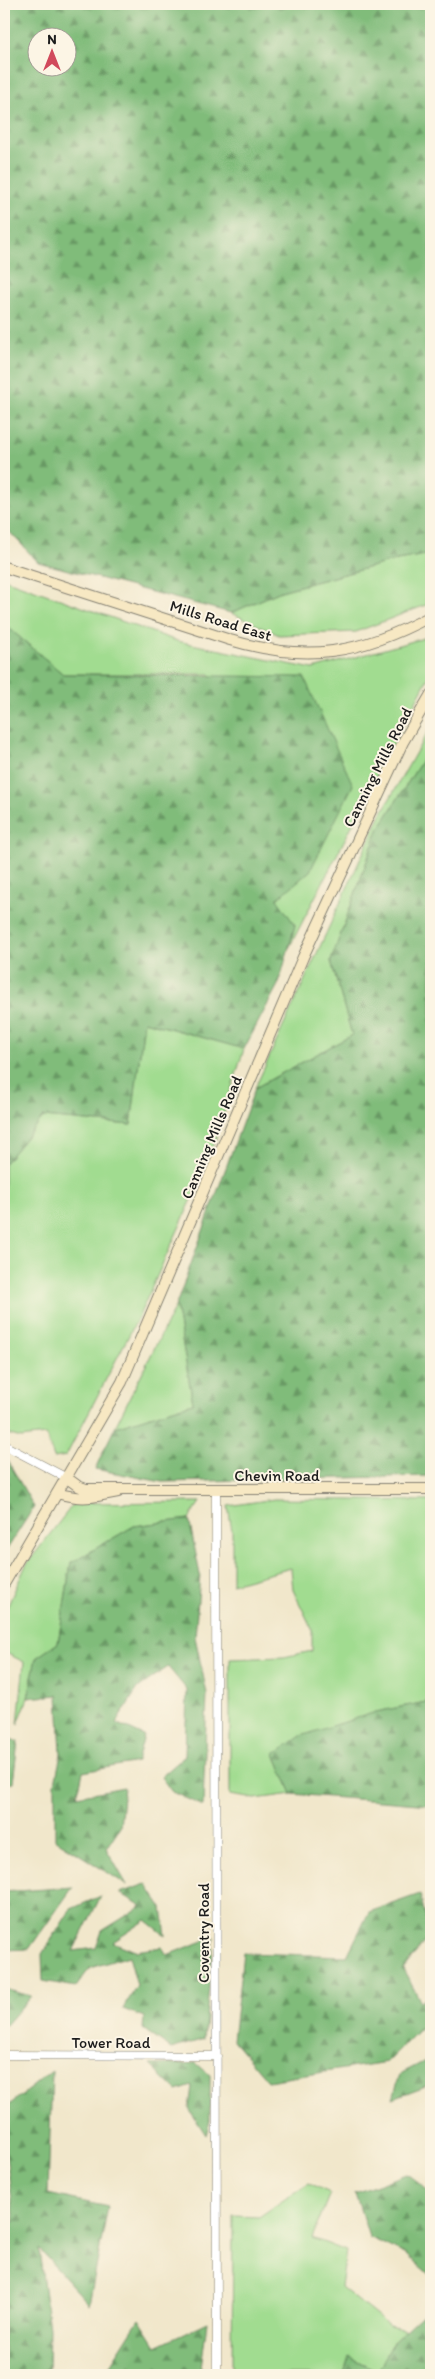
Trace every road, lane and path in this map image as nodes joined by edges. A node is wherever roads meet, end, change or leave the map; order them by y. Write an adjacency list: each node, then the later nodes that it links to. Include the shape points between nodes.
1 (4, 567): 2 (main road, Mills Road East, via 230,640 284,653 347,649 384,638)
2 (431, 616)
3 (431, 694): 5 (main road, Canning Mills Road, via 403,742 303,957 122,1382)
4 (4, 1445): 5 (street)
5 (67, 1478): 6 (main road, Chevin Road, via 86,1489); 9 (main road, Canning Mills Road)
6 (123, 1489): 8 (main road, Chevin Road); 9 (main road, Chevin Road, via 77,1499)
7 (431, 1489): 8 (main road, Chevin Road)
8 (216, 1490): 12 (street, Coventry Road)
9 (57, 1493): 10 (main road, Canning Mills Road)
10 (4, 1584)
11 (4, 2055): 12 (street, Tower Road)
12 (218, 2056): 13 (street, Coventry Road)
13 (218, 2375)

